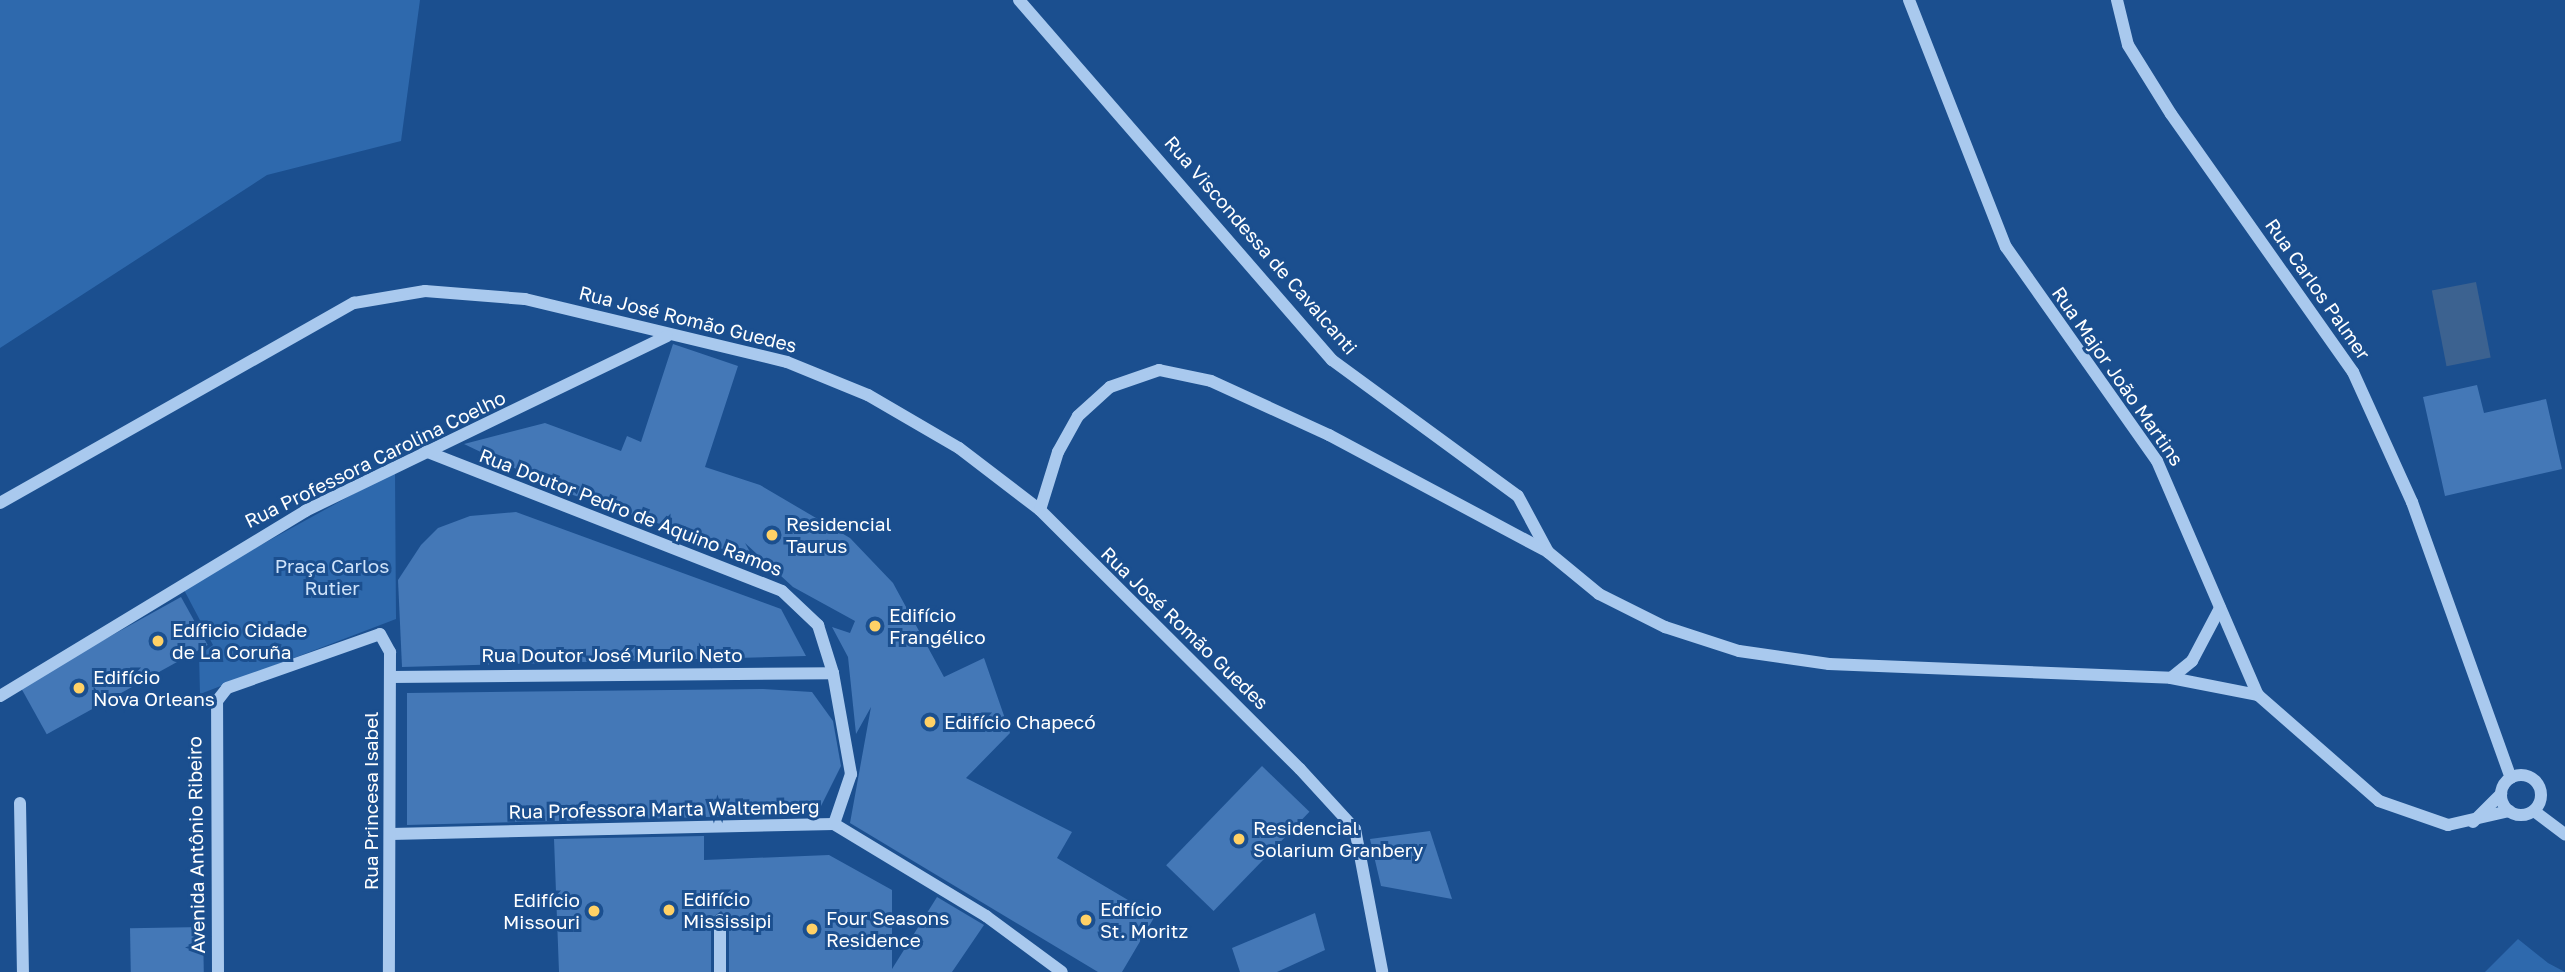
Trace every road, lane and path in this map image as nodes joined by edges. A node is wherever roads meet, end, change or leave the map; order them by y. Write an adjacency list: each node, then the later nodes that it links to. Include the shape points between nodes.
1 (1019, 0): 8 (street, Rua Viscondessa de Cavalcanti, via 1332,360 1518,496)
2 (1909, 0): 9 (street, Rua Major João Martins, via 2006,247 2157,461)
3 (2117, 0): 16 (street, Rua Carlos Palmer, via 2128,45 2171,114 2353,372 2412,502)
4 (667, 336): 5 (street, Rua Professora Carolina Coelho); 6 (street, Rua José Romão Guedes, via 631,321 525,299 425,291 354,303); 7 (street, Rua José Romão Guedes, via 787,362 869,395 959,448)
5 (425, 451): 10 (street, Rua Doutor Pedro de Aquino Ramos, via 782,591 818,625); 14 (street, Rua Professora Carolina Coelho, via 181,580)
6 (0, 503)
7 (1040, 510): 8 (street, via 1058,452 1078,416 1110,387 1159,370 1263,402); 26 (street, Rua José Romão Guedes, via 1355,828)
8 (1548, 552): 12 (street, via 1599,594 1665,626 1739,651 1829,664)
9 (2220, 608): 12 (street, via 2192,661); 13 (street, Rua Major João Martins)
10 (833, 673): 11 (street, Rua Doutor José Murilo Neto); 21 (street, Rua Doutor Pedro de Aquino Ramos, via 852,774)
11 (390, 677): 15 (street, Rua Princesa Isabel, via 390,652 380,634 227,688); 23 (street, Rua Princesa Isabel)
12 (2171, 678): 13 (street)
13 (2258, 695): 22 (street, Rua Major João Martins, via 2379,801 2426,822)
14 (0, 696)
15 (213, 717): 28 (street, Avenida Antônio Ribeiro)
16 (2511, 778): 17 (street); 20 (street, via 2536,780 2541,799)
17 (2501, 794): 19 (street); 22 (street)
18 (20, 803): 27 (street)
19 (2509, 811): 20 (street); 22 (street, Rua Major João Martins)
20 (2534, 811): 24 (street)
21 (834, 824): 23 (street, Rua Professora Marta Waltemberg); 31 (street, Rua Professora Marta Waltemberg, via 986,916)
22 (2470, 825)
23 (391, 834): 29 (street, Rua Princesa Isabel)
24 (2565, 834)
25 (720, 920): 30 (street)
26 (1382, 971)
27 (23, 972)
28 (218, 972)
29 (389, 972)
30 (720, 972)
31 (1062, 972)

